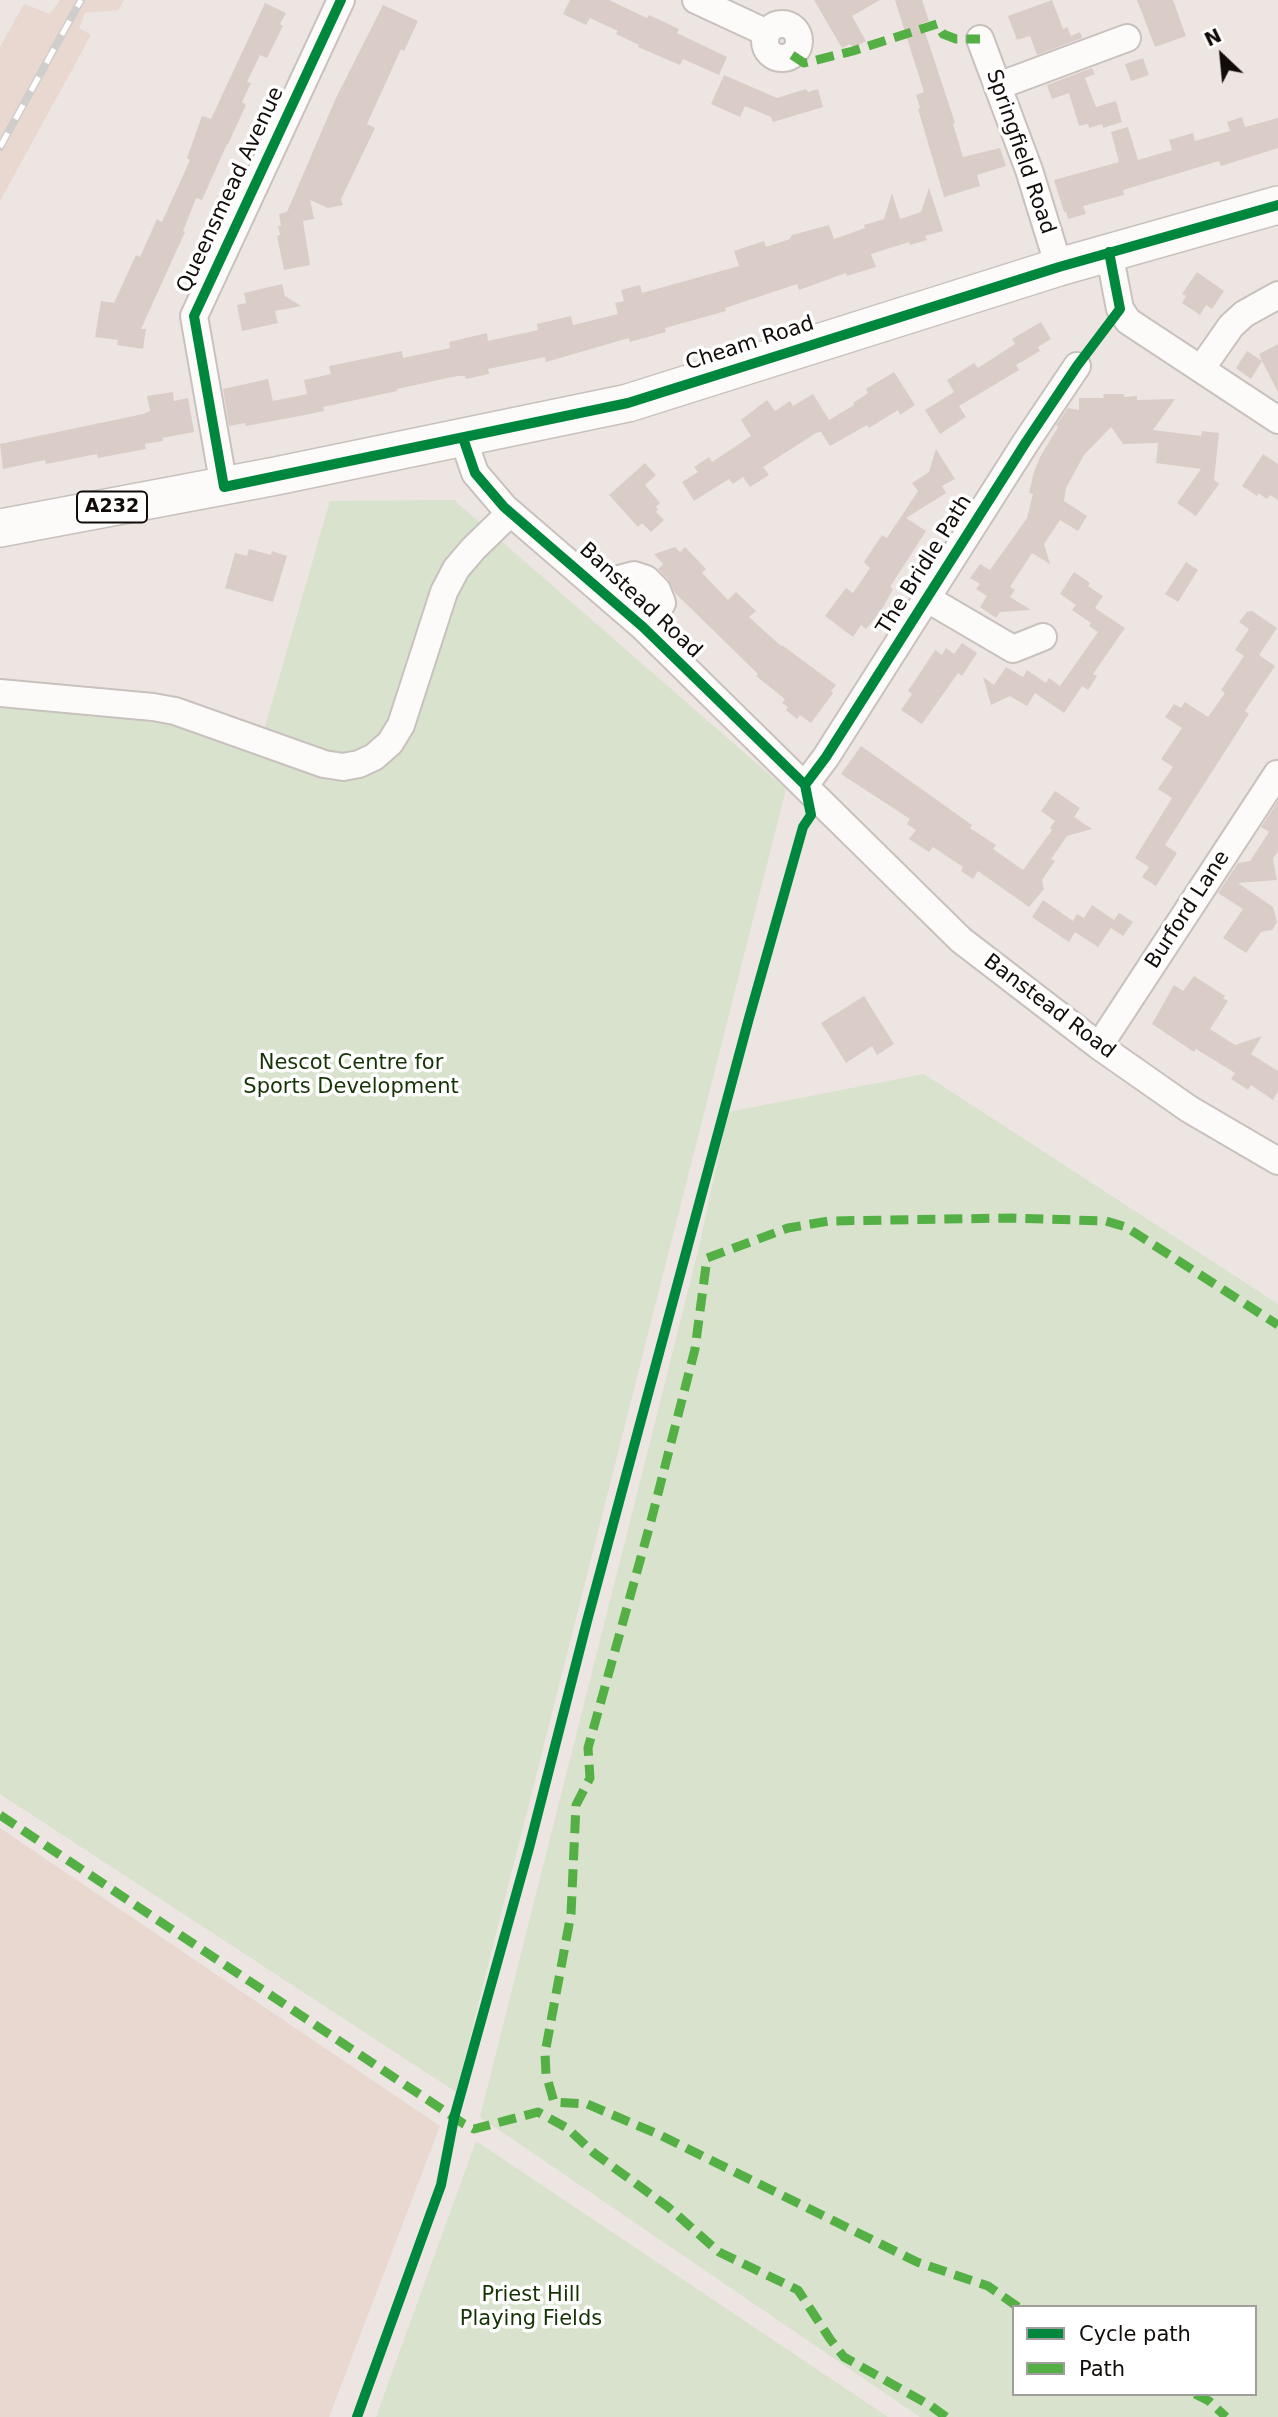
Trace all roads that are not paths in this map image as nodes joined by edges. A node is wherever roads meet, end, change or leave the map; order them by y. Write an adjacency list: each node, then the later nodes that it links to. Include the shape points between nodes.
1 (341, 0): 15 (street, Queensmead Avenue, via 194,316)
2 (696, 0): 3 (street)
3 (766, 33)
4 (1127, 38): 6 (street)
5 (980, 39): 6 (street, Springfield Road)
6 (998, 86): 9 (street, Springfield Road)
7 (1278, 205): 8 (highway, Cheam Road / A232)
8 (1109, 252): 9 (highway, Cheam Road / A232); 12 (street, via 1120,309 1128,321)
9 (1059, 267): 14 (highway, Cheam Road / A232, via 628,403)
10 (1278, 295): 12 (street, via 1231,326)
11 (1077, 366): 19 (street, The Bridle Path)
12 (1201, 369): 13 (street)
13 (1278, 420)
14 (463, 438): 15 (highway, Cheam Road / A232); 16 (street, Banstead Road, via 475,473)
15 (224, 487): 17 (highway, Cheam Road / A232)
16 (510, 513): 18 (street, Banstead Road); 22 (street, via 456,569 444,592 401,725 390,743 359,764 324,764 153,707)
17 (0, 528)
18 (603, 591): 20 (street, Banstead Road); 20 (street, via 615,580 634,575 646,579 662,603)
19 (926, 598): 21 (street, via 1013,649); 24 (street, The Bridle Path, via 827,757)
20 (643, 627): 24 (street, Banstead Road)
21 (1043, 637)
22 (0, 693)
23 (1278, 774): 25 (street, Burford Lane)
24 (804, 785): 25 (street, Banstead Road, via 961,940)
25 (1099, 1046): 26 (street, Banstead Road, via 1189,1109)
26 (1278, 1161)

